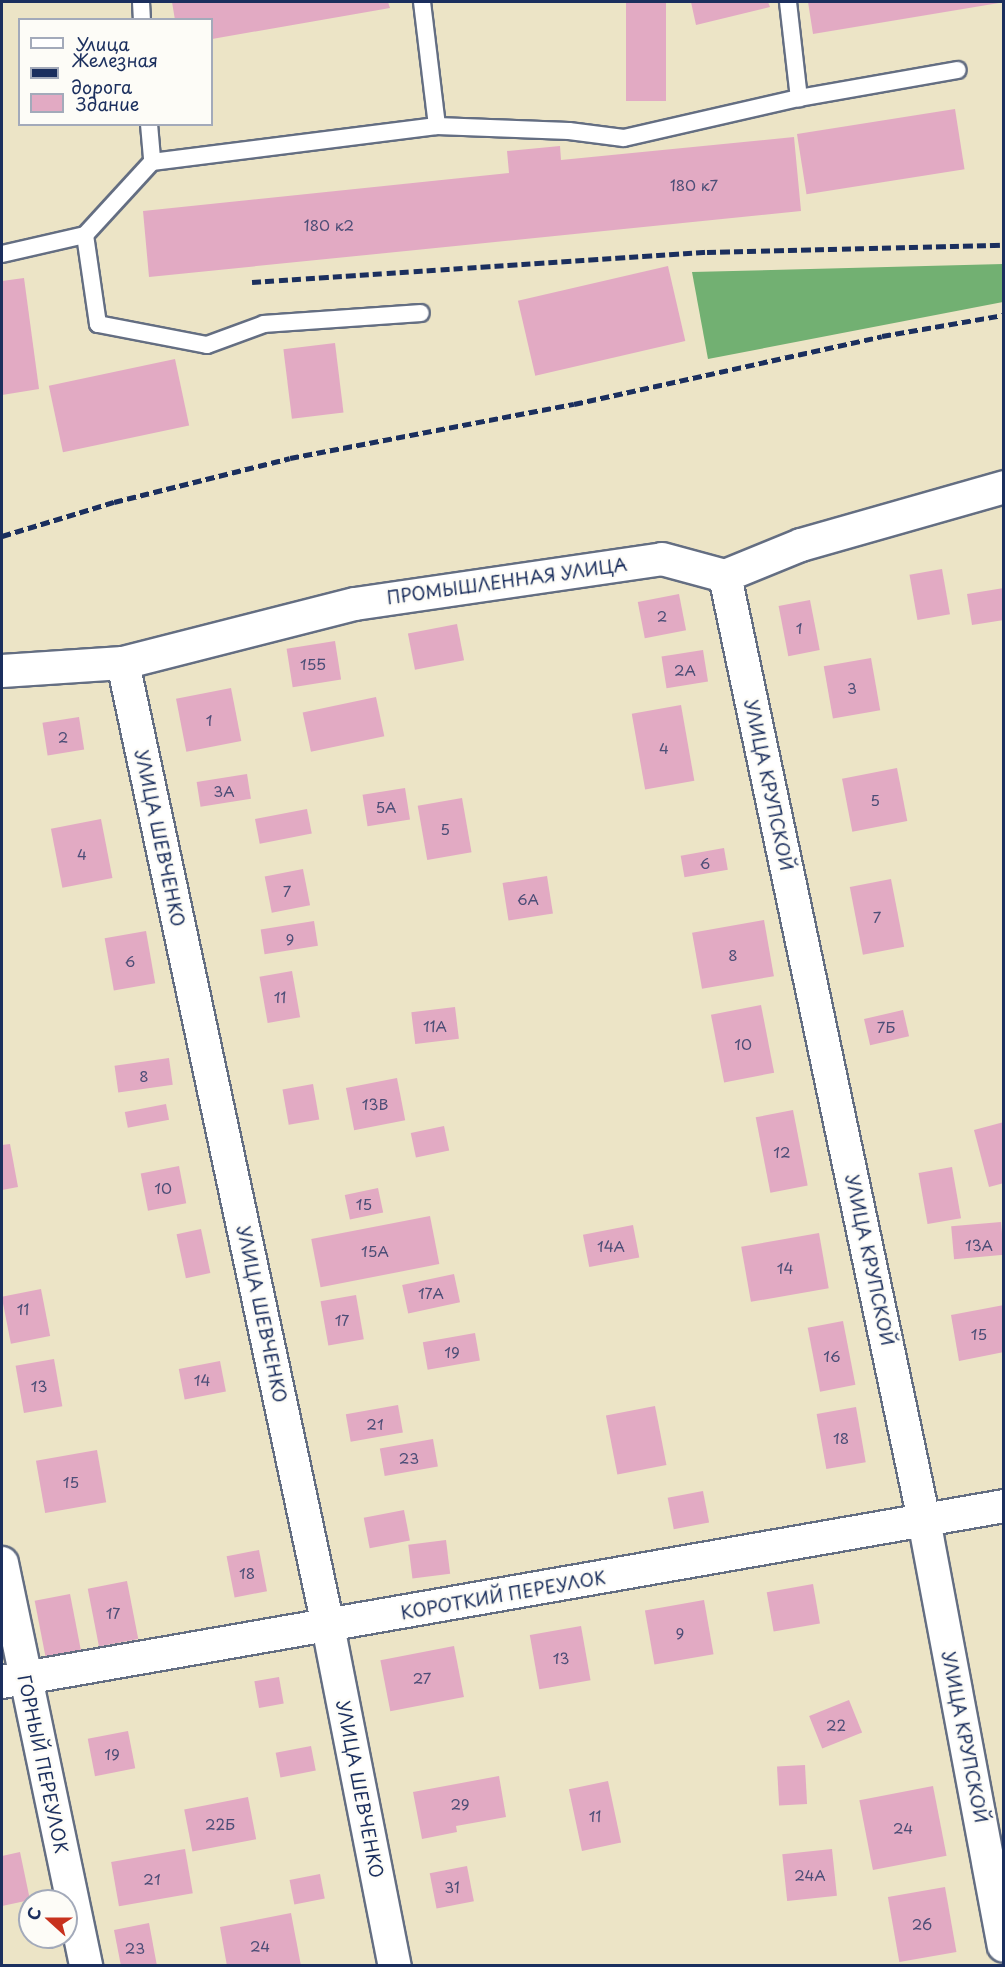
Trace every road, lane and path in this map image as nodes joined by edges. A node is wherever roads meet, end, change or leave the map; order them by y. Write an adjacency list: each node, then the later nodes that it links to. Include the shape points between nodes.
1 (141, 2): 4 (lane)
2 (422, 2): 8 (lane)
3 (788, 2): 6 (lane)
4 (142, 18)
5 (958, 70): 6 (lane)
6 (799, 98): 8 (lane, via 624,138)
7 (149, 126): 9 (lane)
8 (437, 126): 9 (lane)
9 (152, 162): 10 (lane)
10 (85, 235): 11 (lane); 12 (lane, via 98,324 207,345 264,324)
11 (2, 254)
12 (421, 313)
13 (1004, 487): 14 (street, via 801,544)
14 (725, 576): 15 (street, ПРОМЫШЛЕННАЯ УЛИЦА, via 663,559 454,588 355,604); 18 (street, УЛИЦА КРУПСКОЙ)
15 (123, 663): 16 (street, ПРОМЫШЛЕННАЯ УЛИЦА); 20 (street, УЛИЦА ШЕВЧЕНКО)
16 (2, 671)
17 (1004, 1506): 18 (street, КОРОТКИЙ ПЕРЕУЛОК)
18 (924, 1520): 20 (street, КОРОТКИЙ ПЕРЕУЛОК); 22 (street, УЛИЦА КРУПСКОЙ)
19 (2, 1563): 21 (street, ГОРНЫЙ ПЕРЕУЛОК)
20 (328, 1626): 21 (street, КОРОТКИЙ ПЕРЕУЛОК); 24 (street, УЛИЦА ШЕВЧЕНКО)
21 (13, 1679): 23 (street, ГОРНЫЙ ПЕРЕУЛОК)
22 (1004, 1946)
23 (86, 1965)
24 (395, 1965)

